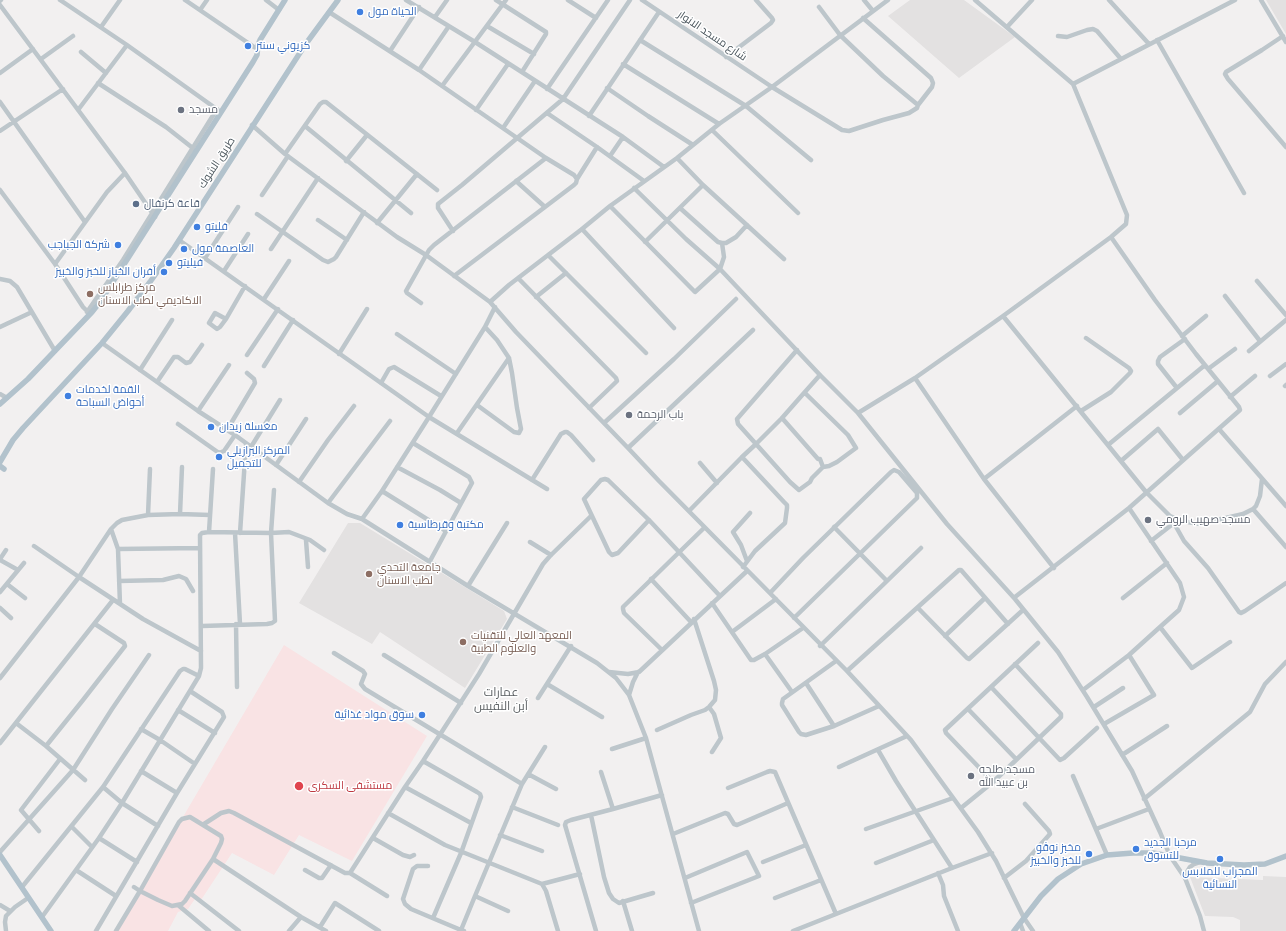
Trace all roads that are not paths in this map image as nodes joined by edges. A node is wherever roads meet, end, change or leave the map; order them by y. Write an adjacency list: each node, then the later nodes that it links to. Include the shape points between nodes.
1 (120, 0): 39 (street)
2 (185, 0): 28 (street)
3 (207, 0): 28 (street)
4 (266, 0): 29 (street)
5 (286, 0): 29 (main road)
6 (338, 0): 31 (main road, طريق الشوك)
7 (406, 0): 26 (street)
8 (447, 0): 33 (street)
9 (496, 0): 25 (street)
10 (506, 0): 25 (street)
11 (568, 0): 34 (street)
12 (608, 0): 34 (street)
13 (630, 0): 72 (street)
14 (642, 0): 32 (street, شارع مسجد الانوار)
15 (756, 0): 55 (street, via 772,18 771,23)
16 (864, 0): 30 (street)
17 (888, 0): 30 (street)
18 (975, 0): 38 (street)
19 (1032, 0): 38 (street)
20 (1109, 0): 48 (street)
21 (1235, 0): 45 (street)
22 (1261, 0): 43 (street)
23 (64, 1): 39 (street)
24 (0, 4): 50 (street)
25 (503, 4): 37 (street); 54 (street, via 546,32)
26 (419, 7): 33 (street); 52 (street)
27 (819, 7): 40 (street)
28 (200, 10): 51 (street)
29 (279, 10): 51 (main road, via 260,40)
30 (873, 11): 35 (street)
31 (329, 12): 52 (street); 83 (main road, طريق الشوك)
32 (659, 12): 44 (street); 55 (street, شارع مسجد الانوار)
33 (435, 17): 36 (street)
34 (596, 18): 71 (street)
35 (862, 18): 40 (street); 74 (street, via 931,78 932,87)
36 (449, 26): 46 (street); 60 (street)
37 (487, 26): 46 (street); 54 (street)
38 (1007, 26): 66 (street)
39 (101, 27): 49 (street)
40 (840, 35): 68 (street); 74 (street)
41 (73, 36): 56 (street)
42 (1058, 36): 57 (street, via 1067,37 1093,29)
43 (1283, 36): 47 (street); 93 (street, via 1225,74)
44 (640, 40): 59 (street); 75 (street)
45 (1157, 40): 48 (street); 112 (street)
46 (475, 42): 58 (street); 67 (street)
47 (1286, 42)
48 (1149, 44): 57 (street)
49 (127, 45): 63 (street); 77 (street)
50 (33, 49): 56 (street); 62 (street)
51 (258, 49): 77 (main road, via 254,60)
52 (390, 51): 60 (street)
53 (81, 52): 63 (street)
54 (534, 54): 61 (street)
55 (726, 57): 68 (street, شارع مسجد الانوار)
56 (41, 59): 70 (street)
57 (1121, 59): 66 (street)
58 (508, 64): 61 (street); 78 (street)
59 (624, 64): 69 (street); 82 (street)
60 (419, 70): 67 (street)
61 (522, 72): 64 (street)
62 (0, 73)
63 (106, 73): 65 (street)
64 (535, 81): 71 (street); 85 (street)
65 (98, 83): 76 (street); 94 (street, via 166,127)
66 (1073, 84): 133 (street, via 1127,215 1126,224)
67 (442, 86): 78 (street)
68 (772, 87): 74 (street, شارع مسجد الانوار, via 846,131 909,113); 75 (street)
69 (607, 88): 80 (street); 91 (street)
70 (63, 89): 76 (street); 81 (street)
71 (547, 89): 72 (street)
72 (563, 99): 79 (street); 80 (street)
73 (0, 102): 81 (street)
74 (918, 105)
75 (746, 106): 82 (street); 99 (street)
76 (78, 110): 102 (street)
77 (219, 110): 94 (main road)
78 (476, 110): 85 (street)
79 (547, 113): 90 (street); 92 (street)
80 (589, 116): 89 (street)
81 (14, 122): 86 (street); 126 (street)
82 (719, 124): 87 (street)
83 (252, 125): 95 (street); 134 (main road, طريق الشوك)
84 (305, 126): 88 (street, via 320,104 326,102); 95 (street); 100 (street)
85 (503, 128): 90 (street)
86 (0, 130)
87 (712, 130): 91 (street); 121 (street)
88 (367, 135): 100 (street); 103 (street)
89 (623, 137): 96 (street); 101 (street)
90 (518, 138): 97 (street); 130 (street, via 438,204)
91 (693, 144): 98 (street)
92 (597, 147): 96 (street); 105 (street)
93 (1286, 147)
94 (194, 149): 123 (main road)
95 (287, 155): 104 (street); 113 (street)
96 (610, 156): 107 (street)
97 (546, 158): 105 (street, via 574,175); 106 (street)
98 (677, 158): 101 (street); 108 (street)
99 (811, 160)
100 (346, 161): 114 (street)
101 (664, 167): 107 (street)
102 (125, 173): 123 (street); 126 (street)
103 (417, 174): 111 (street); 114 (street)
104 (318, 178): 119 (street); 131 (street)
105 (576, 179): 117 (street, via 574,185)
106 (516, 181): 117 (street); 130 (street)
107 (644, 181): 109 (street)
108 (703, 185): 118 (street); 128 (street)
109 (634, 188): 115 (street); 125 (street)
110 (0, 190): 144 (street)
111 (437, 190)
112 (1244, 193)
113 (262, 194)
114 (396, 200): 120 (street); 127 (street)
115 (610, 206): 129 (street); 136 (street)
116 (238, 207): 141 (street)
117 (545, 207): 148 (street)
118 (680, 208): 125 (street); 137 (street)
119 (364, 212): 127 (street); 135 (street)
120 (411, 212)
121 (798, 213)
122 (257, 214): 131 (street)
123 (153, 215): 163 (main road, via 100,302)
124 (318, 220): 135 (street)
125 (667, 221): 136 (street); 145 (street)
126 (85, 222): 144 (street)
127 (378, 223): 139 (street)
128 (747, 225): 137 (street, via 736,237); 142 (street)
129 (582, 229): 140 (street); 173 (street)
130 (453, 231): 139 (street, via 434,245)
131 (283, 232): 135 (street, via 328,262 334,259); 138 (street)
132 (248, 234): 146 (street)
133 (1111, 237): 164 (street); 177 (street)
134 (179, 240): 141 (street); 179 (main road, طريق الشوك)
135 (347, 240)
136 (645, 242): 145 (street, via 694,292)
137 (722, 243): 145 (street, via 724,257)
138 (271, 249)
139 (426, 255): 148 (street); 158 (street, via 406,290)
140 (548, 255): 147 (street); 149 (street)
141 (205, 258): 146 (street)
142 (784, 259)
143 (289, 261): 155 (street)
144 (55, 264): 163 (street)
145 (720, 269): 182 (street)
146 (224, 271): 152 (street)
147 (566, 273): 154 (street); 185 (street)
148 (454, 276): 157 (street)
149 (518, 278): 154 (street); 157 (street)
150 (0, 279): 162 (street, via 16,285)
151 (1257, 281): 166 (street)
152 (245, 286): 155 (street); 167 (street)
153 (1225, 296): 178 (street)
154 (536, 297): 215 (street, via 616,378 617,382)
155 (264, 299): 160 (street)
156 (736, 299): 224 (street)
157 (490, 302): 159 (street)
158 (421, 304)
159 (495, 307): 172 (street); 215 (street)
160 (278, 309): 169 (street); 187 (street)
161 (367, 309): 186 (street)
162 (32, 312): 171 (street); 183 (street)
163 (89, 313): 183 (main road)
164 (1003, 316): 200 (street); 214 (street)
165 (1206, 316): 177 (street)
166 (1286, 316)
167 (226, 318)
168 (172, 320): 194 (street)
169 (293, 320): 186 (street); 192 (street)
170 (1286, 320): 178 (street)
171 (0, 327)
172 (485, 327): 188 (street); 196 (street)
173 (674, 328)
174 (753, 330): 235 (street)
175 (397, 334): 196 (street)
176 (1086, 338): 217 (street, via 1131,371 1111,392)
177 (1184, 338): 191 (street); 204 (street, via 1158,361)
178 (1260, 341): 184 (street)
179 (102, 343): 194 (street); 240 (main road, طريق الشوك, via 23,428)
180 (202, 345): 202 (street, via 190,362 186,363 174,357)
181 (1235, 348): 193 (street)
182 (798, 350): 197 (street); 232 (street, via 737,419 738,424)
183 (55, 351): 209 (main road)
184 (1249, 351)
185 (646, 353)
186 (339, 354): 203 (street)
187 (247, 355)
188 (509, 358): 212 (street); 212 (street, via 521,429 519,433)
189 (1286, 364): 199 (street)
190 (229, 365): 216 (street)
191 (1204, 365): 193 (street); 204 (street)
192 (264, 366)
193 (1208, 369): 201 (street)
194 (140, 370): 202 (street)
195 (247, 373): 227 (street, via 254,379 255,384)
196 (456, 374): 207 (street)
197 (820, 375): 205 (street); 219 (street)
198 (1255, 376): 208 (street)
199 (1270, 376)
200 (915, 378): 219 (street); 248 (street)
201 (1218, 381): 208 (street); 218 (street)
202 (157, 382): 216 (street)
203 (381, 383): 207 (street, via 389,369 394,367); 220 (street)
204 (1176, 388): 233 (street)
205 (804, 393): 221 (street); 245 (street, via 848,436 856,448 837,462)
206 (0, 394): 209 (street)
207 (441, 396): 220 (street)
208 (1230, 396): 226 (street, via 1240,410)
209 (7, 398): 211 (main road)
210 (280, 400): 234 (street)
211 (0, 404)
212 (477, 405): 228 (street)
213 (354, 406): 251 (street)
214 (1077, 406): 217 (street); 248 (street)
215 (589, 408): 224 (street)
216 (198, 411): 227 (street)
217 (1081, 411): 233 (street)
218 (1180, 412)
219 (858, 413): 319 (street, via 948,524)
220 (429, 417): 228 (street); 230 (street)
221 (782, 418): 232 (street); 245 (street, via 820,459)
222 (306, 419): 242 (street)
223 (390, 421): 257 (street)
224 (604, 423): 235 (street)
225 (178, 424): 229 (street, via 219,453 224,451)
226 (1219, 429): 238 (street); 249 (street)
227 (227, 430): 229 (street)
228 (457, 433): 250 (street)
229 (235, 435): 231 (street)
230 (413, 443): 244 (street); 259 (street, via 470,480 472,483)
231 (246, 444): 234 (street); 279 (street)
232 (756, 444): 236 (street); 245 (street, via 800,490)
233 (1108, 445): 239 (street)
234 (251, 447): 242 (street)
235 (628, 448): 262 (street)
236 (742, 457): 252 (street); 296 (street, via 787,506 785,523)
237 (593, 460): 250 (street, via 571,435 565,432 561,434)
238 (1183, 460): 239 (street, via 1158,429); 256 (street)
239 (1121, 461): 256 (street)
240 (0, 462)
241 (700, 463): 252 (street)
242 (276, 465): 251 (street)
243 (182, 467): 264 (street)
244 (397, 467): 255 (street); 259 (street)
245 (823, 467)
246 (150, 469): 265 (street)
247 (213, 469): 266 (street)
248 (984, 479): 301 (street)
249 (1262, 479): 258 (street); 261 (street, via 1260,496)
250 (532, 480): 253 (street)
251 (299, 482): 257 (street)
252 (718, 483): 262 (street)
253 (547, 489)
254 (274, 490): 280 (street)
255 (382, 491): 269 (street); 276 (street)
256 (1146, 492): 260 (street); 268 (street)
257 (328, 503): 269 (street)
258 (1285, 503)
259 (461, 504): 276 (street)
260 (1129, 508): 282 (street); 301 (street)
261 (1253, 509): 268 (street, via 1243,514 1200,524); 285 (street)
262 (689, 511): 274 (street)
263 (750, 513): 296 (street, via 733,532)
264 (180, 514): 265 (street); 266 (street)
265 (148, 515): 275 (street, via 122,520)
266 (210, 515): 277 (street)
267 (591, 516): 270 (street, via 610,554 614,555); 270 (street, via 584,498 605,479); 293 (street)
268 (1170, 516): 272 (street)
269 (362, 520): 295 (street)
270 (649, 520): 291 (street)
271 (507, 523): 310 (street)
272 (1174, 523): 282 (street); 308 (street, via 1184,541 1208,568 1239,612 1245,612)
273 (834, 527): 292 (street); 292 (street, via 891,472 899,472 918,496); 313 (street)
274 (704, 528): 291 (street); 300 (street)
275 (111, 530): 288 (street); 304 (street)
276 (446, 530): 295 (street)
277 (209, 532): 278 (street); 286 (street, via 200,535)
278 (235, 532): 279 (street); 331 (street)
279 (240, 533): 280 (street)
280 (271, 533): 281 (street, via 289,532); 331 (street, via 275,620 267,624)
281 (306, 540): 290 (street); 299 (street)
282 (1151, 541): 298 (street)
283 (530, 542): 293 (street)
284 (34, 546): 304 (street)
285 (1286, 547)
286 (200, 548): 288 (street); 333 (street)
287 (921, 548): 307 (street)
288 (118, 549): 306 (street)
289 (6, 550): 294 (street)
290 (324, 550)
291 (679, 552): 305 (street); 314 (street)
292 (860, 554): 307 (street); 328 (street)
293 (551, 555): 326 (street, via 543,564)
294 (0, 560): 302 (street)
295 (430, 561): 310 (street)
296 (747, 561): 300 (street)
297 (24, 563): 302 (street)
298 (1167, 564): 317 (street); 334 (street, via 1180,583 1184,596 1179,610)
299 (308, 566)
300 (743, 567): 303 (street)
301 (1054, 568): 319 (street)
302 (18, 570): 309 (street)
303 (747, 571): 313 (street); 314 (street)
304 (79, 577): 320 (street); 356 (street)
305 (652, 579): 329 (street); 342 (street, via 622,609)
306 (119, 581): 311 (street, via 163,580 179,576 186,579); 322 (street)
307 (887, 581): 341 (street)
308 (1286, 583)
309 (7, 584): 312 (street); 315 (street)
310 (468, 586): 326 (street)
311 (193, 591)
312 (0, 592)
313 (770, 593): 318 (street)
314 (720, 596): 321 (street)
315 (24, 598)
316 (985, 598): 324 (street, via 959,570); 332 (street); 337 (street)
317 (1123, 598)
318 (776, 599): 328 (street); 336 (street)
319 (1015, 599): 325 (street)
320 (113, 600): 322 (street); 330 (street)
321 (712, 602): 329 (street); 336 (street)
322 (120, 604): 343 (street)
323 (0, 608): 327 (street)
324 (918, 608): 337 (street); 352 (street)
325 (1022, 610): 332 (street); 362 (street, via 1058,652)
326 (515, 613): 340 (street); 367 (street)
327 (12, 618)
328 (794, 618): 335 (street)
329 (693, 621): 342 (street); 370 (street, via 715,685 715,700)
330 (95, 624): 374 (street); 388 (street, via 125,646)
331 (238, 624): 333 (street); 359 (street)
332 (1008, 624): 337 (street, via 969,659)
333 (202, 626): 343 (street)
334 (1160, 627): 338 (street, via 1192,668); 348 (street)
335 (803, 628): 341 (street); 345 (street)
336 (732, 632): 345 (street, via 752,660)
337 (945, 636)
338 (1230, 642)
339 (1038, 643): 351 (street)
340 (571, 646): 353 (street); 358 (street)
341 (820, 646): 349 (street)
342 (662, 650): 354 (street)
343 (202, 651): 355 (street)
344 (334, 652): 382 (street, via 363,670 365,674 361,684 365,689)
345 (765, 654): 364 (street)
346 (149, 655): 399 (street)
347 (384, 655): 367 (street)
348 (1129, 656): 362 (street); 375 (street, via 1154,695)
349 (836, 661): 352 (street); 357 (street)
350 (1286, 662): 414 (street, via 1265,684 1250,712)
351 (1016, 664): 360 (street); 385 (street, via 1062,716)
352 (847, 671): 368 (street)
353 (610, 672): 354 (street); 365 (street)
354 (638, 672): 365 (street)
355 (199, 676): 363 (street); 379 (street, via 182,669)
356 (0, 678)
357 (806, 683): 364 (street); 376 (street)
358 (547, 684): 366 (street); 373 (street)
359 (237, 687)
360 (992, 688): 371 (street); 385 (street)
361 (1123, 688): 369 (street)
362 (1083, 690): 369 (street)
363 (190, 691): 372 (street); 381 (street, via 224,714)
364 (792, 692): 376 (street, via 782,703 801,734 806,735)
365 (630, 695): 384 (street)
366 (538, 698)
367 (461, 703): 382 (street)
368 (879, 706): 376 (street); 383 (street)
369 (1094, 707): 375 (street)
370 (709, 708): 380 (street); 392 (street, via 713,711 721,738)
371 (968, 709): 395 (street); 405 (street, via 945,732)
372 (178, 710): 381 (street); 386 (street)
373 (602, 717)
374 (16, 723): 387 (street); 388 (street)
375 (1104, 724): 393 (street)
376 (834, 726)
377 (1167, 726): 393 (street)
378 (1097, 728): 385 (street, via 1060,760)
379 (141, 729): 386 (street); 407 (street)
380 (657, 730)
381 (215, 733): 397 (street)
382 (440, 735): 396 (street); 406 (street)
383 (907, 736): 391 (street); 413 (street)
384 (646, 738): 390 (street); 412 (street)
385 (1039, 738): 395 (street)
386 (160, 740): 397 (street); 400 (street)
387 (0, 743)
388 (46, 746): 394 (street)
389 (545, 747): 402 (street)
390 (612, 749)
391 (878, 750): 398 (street); 422 (street)
392 (712, 752)
393 (1122, 755): 414 (street)
394 (60, 759): 399 (street); 425 (street, via 21,809)
395 (1016, 759): 405 (street)
396 (423, 761): 408 (street); 426 (street, via 480,794)
397 (196, 764): 411 (street)
398 (839, 767)
399 (73, 770): 404 (street); 425 (street)
400 (141, 771): 411 (street); 415 (street)
401 (600, 772): 421 (street)
402 (528, 774): 406 (street); 410 (street)
403 (1073, 776): 432 (street)
404 (84, 780)
405 (992, 782): 419 (street)
406 (522, 784): 418 (street)
407 (103, 787): 415 (street); 430 (street)
408 (404, 787): 423 (street); 426 (street)
409 (728, 788): 416 (street, via 772,771 776,774)
410 (556, 789)
411 (177, 793): 429 (street)
412 (662, 795): 421 (street); 434 (street)
413 (953, 798): 419 (street); 422 (street)
414 (1144, 799): 420 (street)
415 (122, 803): 429 (street); 436 (street)
416 (788, 803): 434 (street, via 737,825 725,813); 439 (street)
417 (1025, 804): 464 (street, via 1050,834 1026,861)
418 (512, 807): 428 (street); 435 (street)
419 (961, 808): 444 (street)
420 (1149, 809): 432 (street); 447 (street)
421 (613, 810): 424 (street)
422 (916, 812): 431 (street); 438 (street)
423 (388, 813): 437 (street); 443 (street)
424 (590, 815): 462 (street, via 570,820 565,825); 478 (street, via 609,893 617,902)
425 (29, 820): 433 (street); 442 (street)
426 (471, 823): 443 (street)
427 (204, 824): 449 (street, via 222,839); 455 (street, via 229,811); 470 (street, via 190,817 179,822)
428 (558, 825)
429 (158, 826): 450 (street)
430 (72, 827): 440 (street); 468 (street)
431 (866, 829)
432 (1096, 829): 446 (street)
433 (40, 830)
434 (673, 834): 463 (street)
435 (500, 835): 441 (street); 453 (street)
436 (99, 838): 440 (street); 450 (street)
437 (373, 838): 445 (street, via 403,855); 460 (street)
438 (934, 840): 454 (street); 457 (street)
439 (806, 845): 451 (street); 466 (street)
440 (92, 848): 458 (street)
441 (542, 851)
442 (0, 853): 468 (main road)
443 (461, 853): 453 (street); 487 (street)
444 (992, 853): 457 (street); 464 (street)
445 (414, 855)
446 (1107, 855): 447 (main road, via 1133,853); 488 (main road, via 1081,864 1058,879)
447 (1170, 856): 452 (main road); 465 (street)
448 (1286, 856): 452 (main road, via 1265,864 1254,865)
449 (213, 859): 471 (street); 486 (street)
450 (137, 862): 473 (street)
451 (763, 862)
452 (1200, 862): 465 (street, via 1190,867)
453 (488, 863): 467 (street); 475 (street)
454 (876, 863)
455 (331, 865): 459 (street, via 322,878); 460 (street)
456 (428, 866): 487 (street, via 417,866 413,869 403,899 406,906)
457 (952, 868): 461 (street)
458 (76, 870): 473 (street); 485 (street)
459 (305, 870)
460 (350, 873): 474 (street)
461 (938, 873): 484 (street); 506 (street)
462 (580, 874): 467 (street); 502 (street)
463 (685, 878): 479 (street); 479 (street, via 747,852 759,876)
464 (1004, 878): 488 (street)
465 (1185, 878): 510 (street)
466 (821, 880): 477 (street); 484 (street)
467 (542, 884): 501 (street)
468 (22, 887): 476 (main road)
469 (134, 888): 470 (street)
470 (140, 891): 481 (street, via 172,906); 495 (street)
471 (190, 893): 481 (street, via 183,903); 497 (street)
472 (653, 894): 478 (street)
473 (116, 896): 494 (street)
474 (387, 896)
475 (475, 896): 483 (street); 491 (street)
476 (28, 898): 482 (street); 485 (main road)
477 (775, 898)
478 (623, 901): 503 (street)
479 (691, 903): 504 (street)
480 (0, 905): 482 (street)
481 (178, 905): 496 (street)
482 (10, 911): 492 (street, via 6,916)
483 (508, 911)
484 (836, 914): 505 (street)
485 (42, 917): 493 (main road)
486 (301, 917): 490 (street); 498 (street)
487 (433, 918): 491 (street)
488 (1024, 918): 489 (main road); 509 (street)
489 (1020, 923): 507 (main road); 508 (street)
490 (320, 927): 499 (street); 500 (street, via 335,903)
491 (463, 930)
492 (6, 931)
493 (50, 931)
494 (96, 931)
495 (116, 931)
496 (209, 931)
497 (239, 931)
498 (290, 931)
499 (326, 931)
500 (379, 931)
501 (558, 931)
502 (596, 931)
503 (632, 931)
504 (699, 931)
505 (793, 931)
506 (958, 931)
507 (1014, 931)
508 (1023, 931)
509 (1033, 931)
510 (1204, 931)

